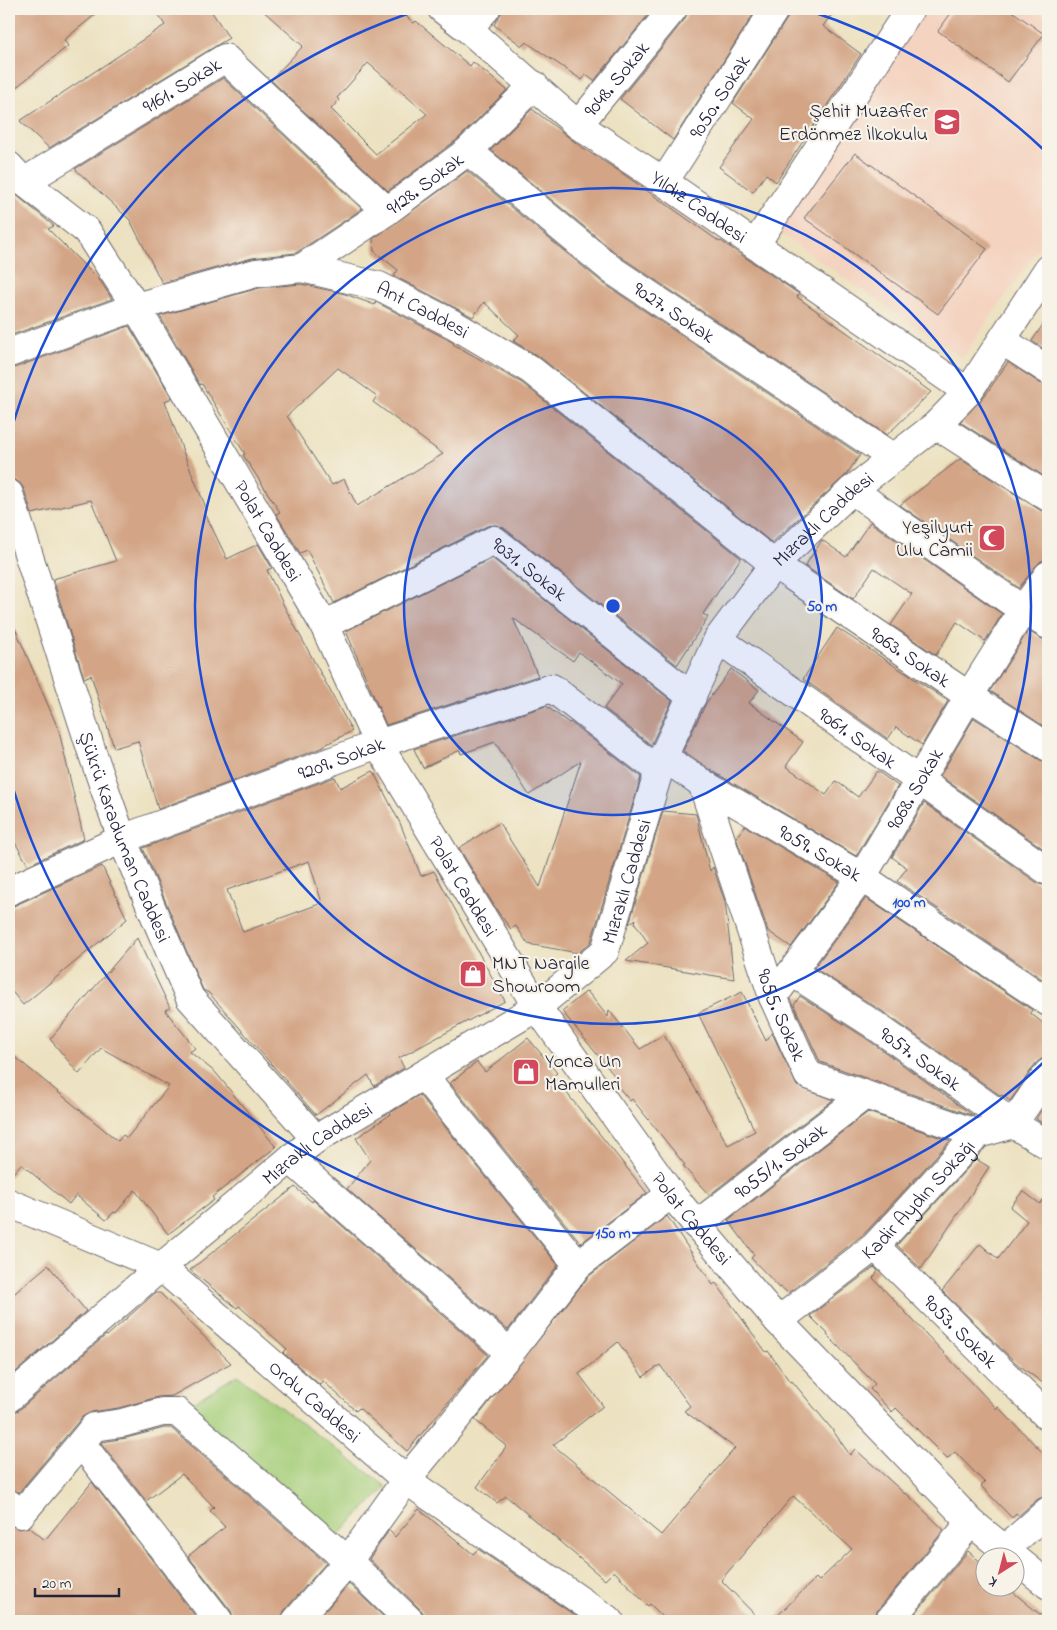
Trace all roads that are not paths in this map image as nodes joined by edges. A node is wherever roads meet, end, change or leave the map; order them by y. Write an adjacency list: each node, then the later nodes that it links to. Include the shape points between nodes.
1 (442, 9): 6 (street, Yıldız Caddesi)
2 (486, 9): 6 (street)
3 (673, 9): 8 (street, 9048. Sokak)
4 (775, 9): 11 (street, 9050. Sokak)
5 (910, 9): 13 (street)
6 (468, 29): 7 (street, Yıldız Caddesi)
7 (534, 85): 8 (street, Yıldız Caddesi); 9 (street, 9128. Sokak)
8 (578, 125): 11 (street, Yıldız Caddesi)
9 (468, 151): 12 (street, 9128. Sokak); 22 (street, 9027. Sokak, via 612,270)
10 (16, 174): 12 (street, 9161. Sokak, via 225,58); 16 (street, Polat Caddesi, via 87,231)
11 (664, 182): 13 (street, Yıldız Caddesi)
12 (387, 211): 14 (street, 9128. Sokak)
13 (755, 245): 20 (street, Yıldız Caddesi)
14 (302, 268): 16 (street, Ant Caddesi, via 256,273); 26 (street, Ant Caddesi, via 379,286 531,370)
15 (1048, 269): 17 (street, Mızraklı Caddesi)
16 (136, 307): 18 (street, Ant Caddesi); 29 (street, Polat Caddesi)
17 (1003, 341): 19 (street); 20 (street, Mızraklı Caddesi)
18 (9, 352)
19 (1048, 370)
20 (968, 392): 21 (street, Mızraklı Caddesi)
21 (936, 425): 22 (street, Mızraklı Caddesi); 24 (street)
22 (892, 458): 23 (street, Mızraklı Caddesi)
23 (852, 490): 26 (street, Mızraklı Caddesi); 28 (street)
24 (1048, 497)
25 (11, 511): 39 (street, Şükrü Karaduman Caddesi)
26 (774, 564): 31 (street, Mızraklı Caddesi); 32 (street, 9063. Sokak)
27 (1048, 575): 28 (street, 9068. Sokak)
28 (1023, 610): 30 (street); 32 (street, 9068. Sokak)
29 (324, 625): 33 (street, 9031. Sokak, via 494,540); 34 (street, Polat Caddesi)
30 (1048, 625)
31 (718, 639): 33 (street, Mızraklı Caddesi); 37 (street, 9061. Sokak)
32 (970, 696): 35 (street, 9063. Sokak); 37 (street, 9068. Sokak)
33 (692, 697): 36 (street, Mızraklı Caddesi)
34 (378, 744): 36 (street, 9209. Sokak, via 552,688); 39 (street, 9209. Sokak); 46 (street, Polat Caddesi)
35 (1048, 747)
36 (661, 764): 38 (street, 9059. Sokak); 46 (street, Mızraklı Caddesi, via 605,951)
37 (920, 781): 40 (street, 9061. Sokak); 41 (street, 9068. Sokak)
38 (702, 783): 41 (street, 9059. Sokak); 44 (street, 9055. Sokak)
39 (122, 839): 42 (street, 9209. Sokak); 52 (street, Şükrü Karaduman Caddesi, via 190,998)
40 (1048, 871)
41 (862, 877): 43 (street, 9068. Sokak); 45 (street, 9059. Sokak)
42 (9, 891)
43 (792, 972): 44 (street, 9068. Sokak); 50 (street, 9057. Sokak, via 873,1024)
44 (773, 997): 49 (street, 9055. Sokak, via 808,1075)
45 (1048, 1002)
46 (537, 1007): 48 (street, Mızraklı Caddesi); 55 (street, Polat Caddesi)
47 (1048, 1073): 50 (street)
48 (423, 1075): 52 (street, Mızraklı Caddesi); 59 (street)
49 (865, 1095): 51 (street, 9055. Sokak); 57 (street, 9055/1. Sokak)
50 (1013, 1124): 51 (street, Kadir Aydın Sokağı); 53 (street, 9057. Sokak)
51 (978, 1134): 58 (street, Kadir Aydın Sokağı)
52 (316, 1139): 54 (street, Mızraklı Caddesi)
53 (1048, 1145)
54 (290, 1159): 60 (street, Mızraklı Caddesi); 62 (street)
55 (671, 1194): 57 (street, Polat Caddesi); 59 (street)
56 (9, 1203): 60 (street, Ordu Caddesi)
57 (696, 1225): 61 (street, Polat Caddesi)
58 (874, 1246): 61 (street, Kadir Aydın Sokağı); 64 (street, 9053. Sokak)
59 (578, 1265): 62 (street)
60 (161, 1268): 63 (street, Mızraklı Caddesi); 66 (street, Ordu Caddesi)
61 (778, 1321): 69 (street, Polat Caddesi)
62 (510, 1353): 66 (street)
63 (9, 1398)
64 (1048, 1417)
65 (81, 1443): 67 (street, via 22,1514); 72 (street, via 94,1427 162,1412 177,1412); 75 (street)
66 (406, 1480): 72 (street); 78 (street, Ordu Caddesi)
67 (9, 1504)
68 (1048, 1511): 71 (street)
69 (971, 1522): 70 (street, Polat Caddesi); 79 (street)
70 (1004, 1548)
71 (1006, 1548)
72 (348, 1561): 76 (street); 77 (street)
73 (1024, 1565): 74 (street, Polat Caddesi)
74 (1048, 1585)
75 (220, 1621)
76 (296, 1621)
77 (410, 1621)
78 (610, 1621)
79 (889, 1621)

